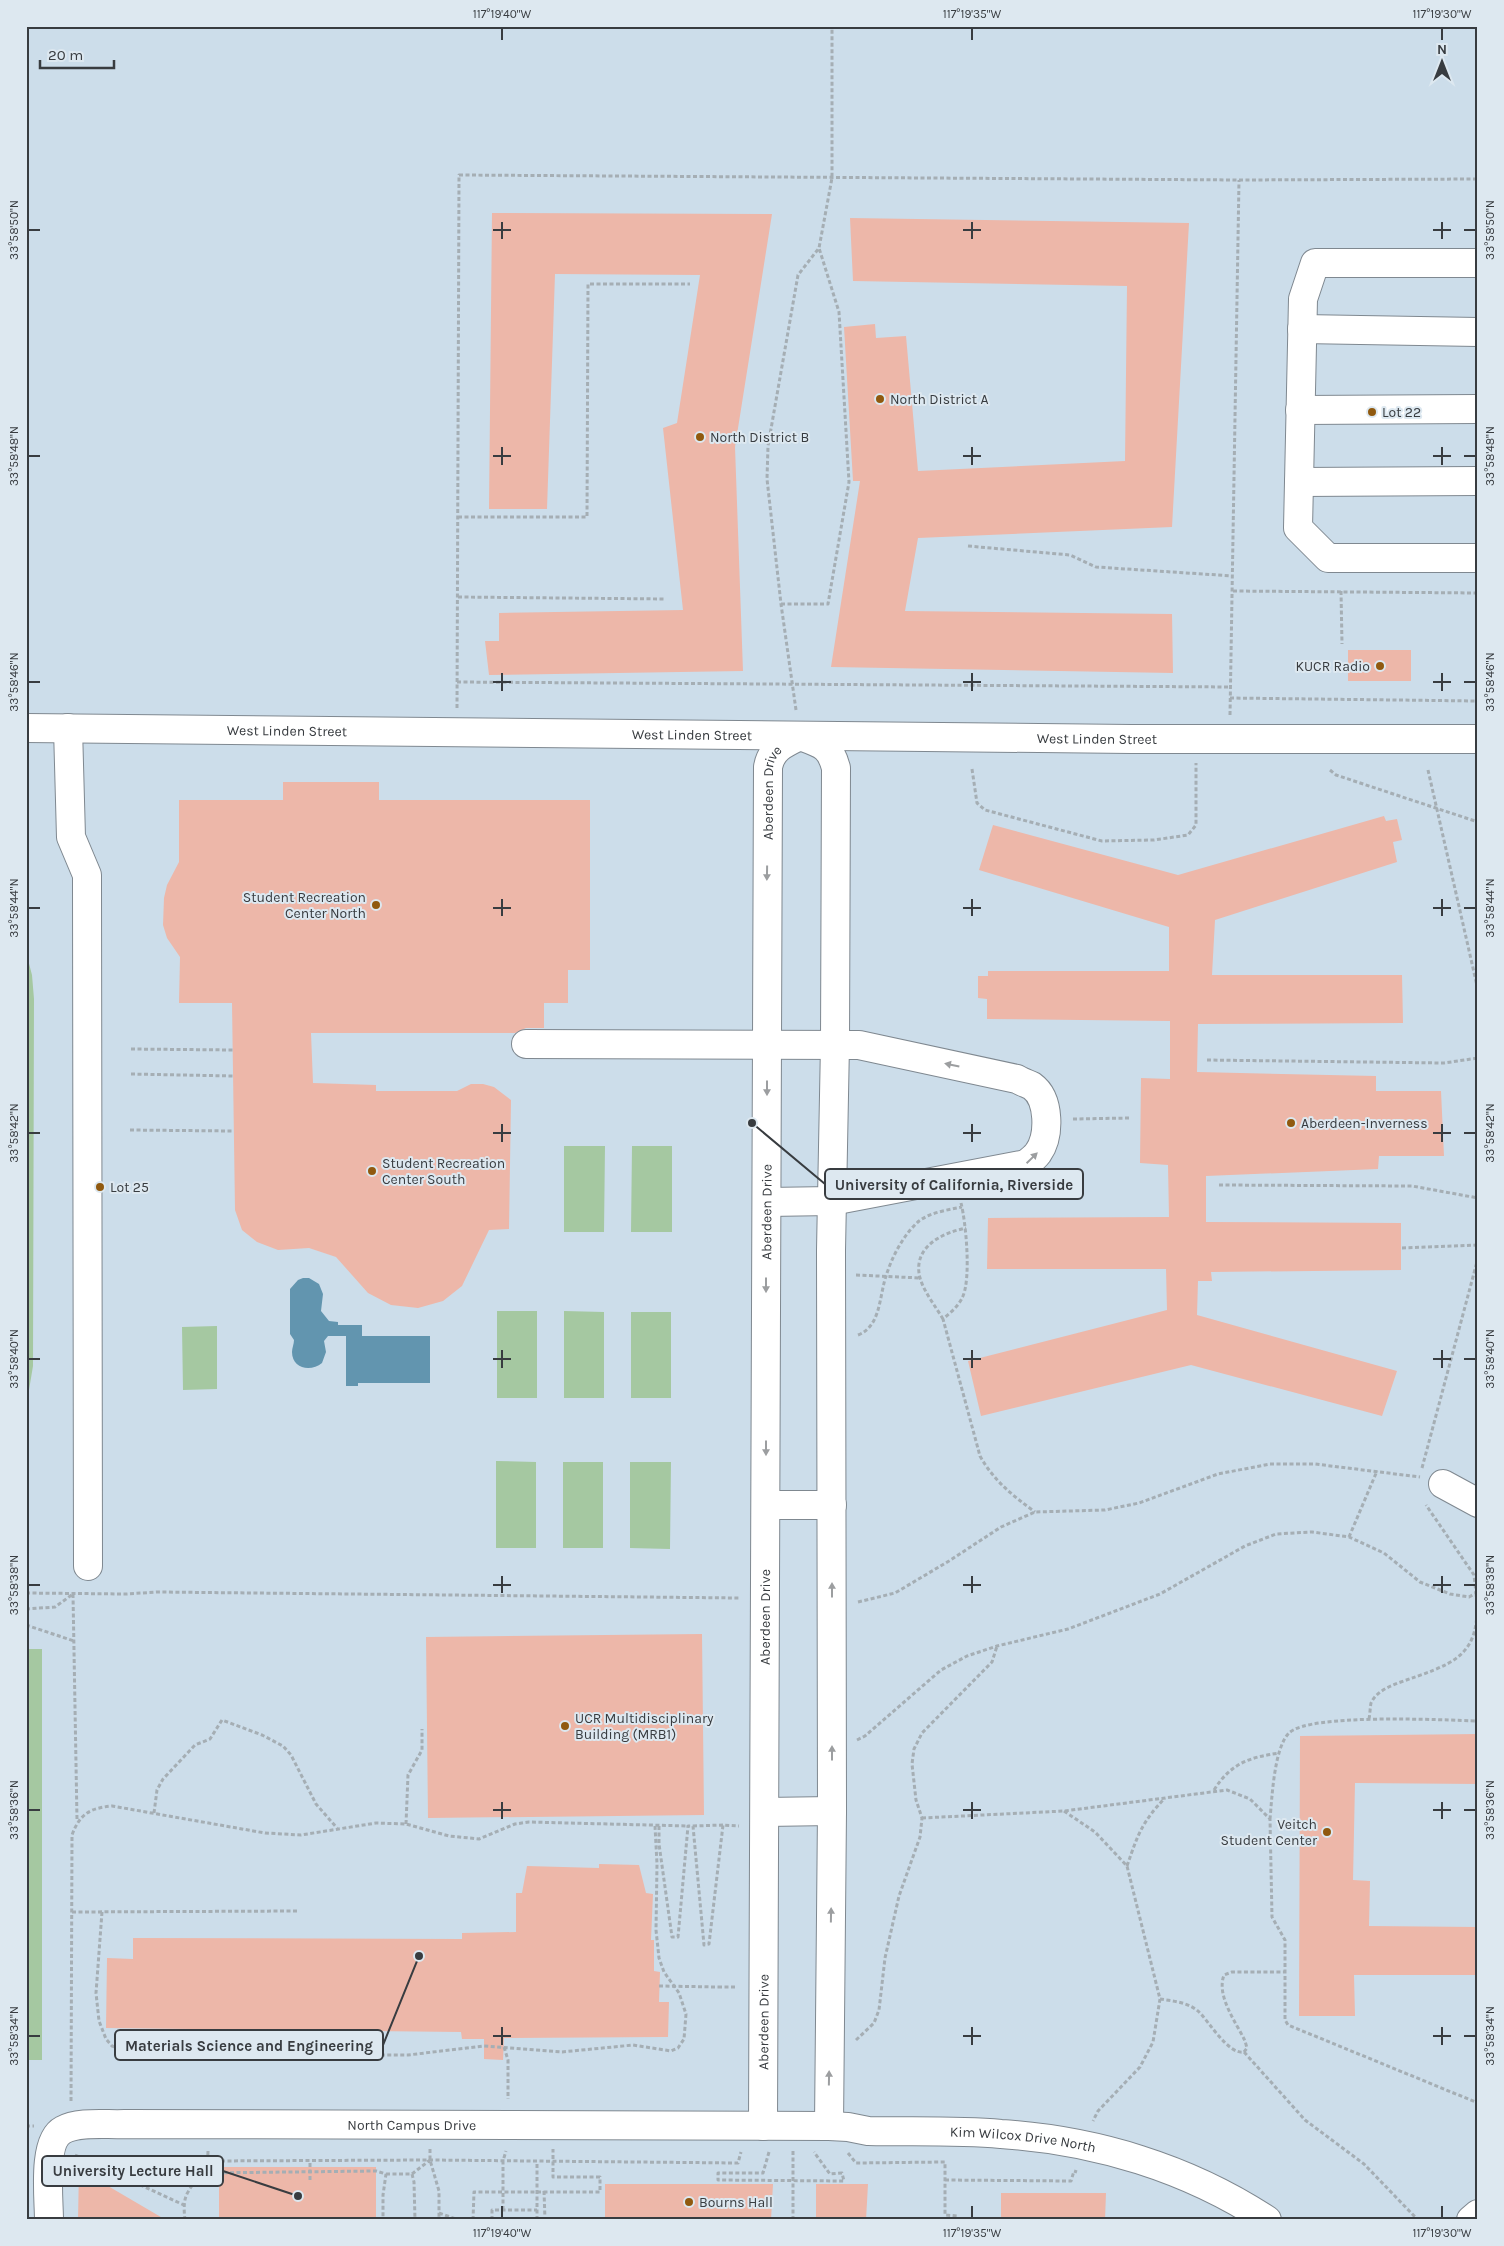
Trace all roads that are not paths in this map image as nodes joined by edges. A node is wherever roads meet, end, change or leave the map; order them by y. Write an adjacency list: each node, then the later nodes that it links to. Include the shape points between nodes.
1 (1478, 263): 2 (street, via 1315,263 1303,298)
2 (1302, 329): 3 (street); 5 (street)
3 (1478, 332)
4 (1478, 409): 5 (street)
5 (1300, 410): 7 (street)
6 (1478, 481): 7 (street)
7 (1299, 482): 8 (street, via 1298,528 1328,558)
8 (1478, 558)
9 (26, 728): 10 (street, West Linden Street)
10 (68, 728): 11 (street, West Linden Street); 22 (street, via 71,837 87,875)
11 (800, 736): 12 (street, West Linden Street); 14 (street, Aberdeen Drive, via 822,745 832,754 836,768); 15 (street, Aberdeen Drive, one-way to 15, via 770,756 768,767)
12 (1478, 739)
13 (526, 1044): 15 (street)
14 (835, 1044): 15 (street); 16 (street, Aberdeen Drive); 16 (street, one-way to 14, via 1026,1164 1038,1153 1044,1139 1046,1120 1042,1099 1033,1087 1018,1079 859,1045)
15 (767, 1045): 17 (street, Aberdeen Drive, one-way to 17)
16 (832, 1201): 17 (street); 21 (street, Aberdeen Drive)
17 (767, 1202): 20 (street, Aberdeen Drive, one-way to 20)
18 (1427, 1487): 19 (street)
19 (1478, 1503)
20 (766, 1505): 21 (street); 24 (street, Aberdeen Drive, via 766,1598)
21 (832, 1505): 23 (street, Aberdeen Drive, one-way to 21)
22 (88, 1566)
23 (832, 1811): 24 (street); 25 (street, Aberdeen Drive, one-way to 23)
24 (753, 1819): 26 (street, Aberdeen Drive)
25 (829, 2126): 26 (street, Kim Wilcox Drive North); 29 (street, Kim Wilcox Drive North, via 868,2131 1001,2134 1076,2142 1150,2163 1201,2183)
26 (766, 2139): 28 (street, North Campus Drive, via 507,2125 76,2126 66,2118 52,2143)
27 (1478, 2214): 30 (street)
28 (49, 2220)
29 (1267, 2220)
30 (1471, 2220)

